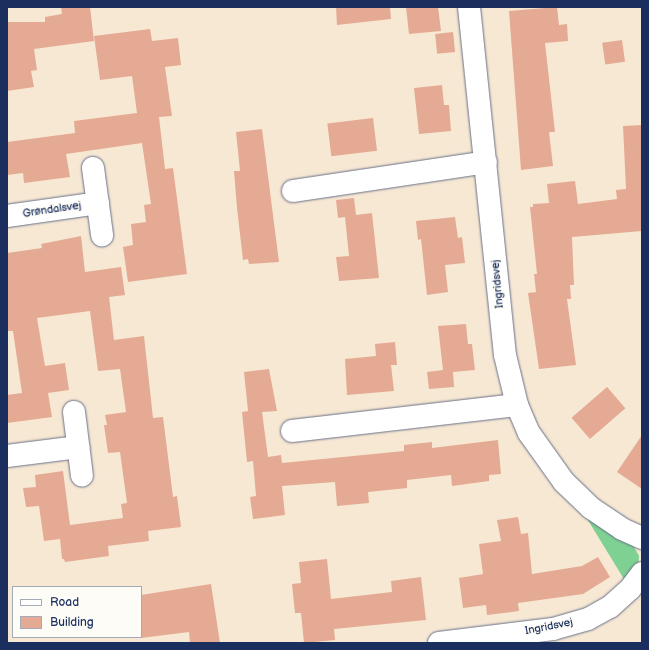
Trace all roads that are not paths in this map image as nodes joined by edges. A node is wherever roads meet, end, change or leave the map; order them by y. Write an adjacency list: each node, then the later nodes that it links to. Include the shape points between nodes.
1 (469, 7): 2 (street, Ingridsvej)
2 (486, 162): 4 (street); 8 (street, Ingridsvej, via 505,355)
3 (93, 168): 5 (street)
4 (293, 191)
5 (98, 203): 6 (street, Grøndalsvej); 7 (street)
6 (7, 216)
7 (102, 234)
8 (517, 405): 10 (street); 14 (street, Ingridsvej, via 537,446 564,482 591,508 622,529)
9 (74, 412): 11 (street)
10 (292, 431)
11 (78, 447): 12 (street); 13 (street)
12 (7, 456)
13 (82, 476)
14 (642, 538)
15 (642, 573): 16 (street, Ingridsvej, via 630,589 610,607 588,619 553,629)
16 (439, 643)

